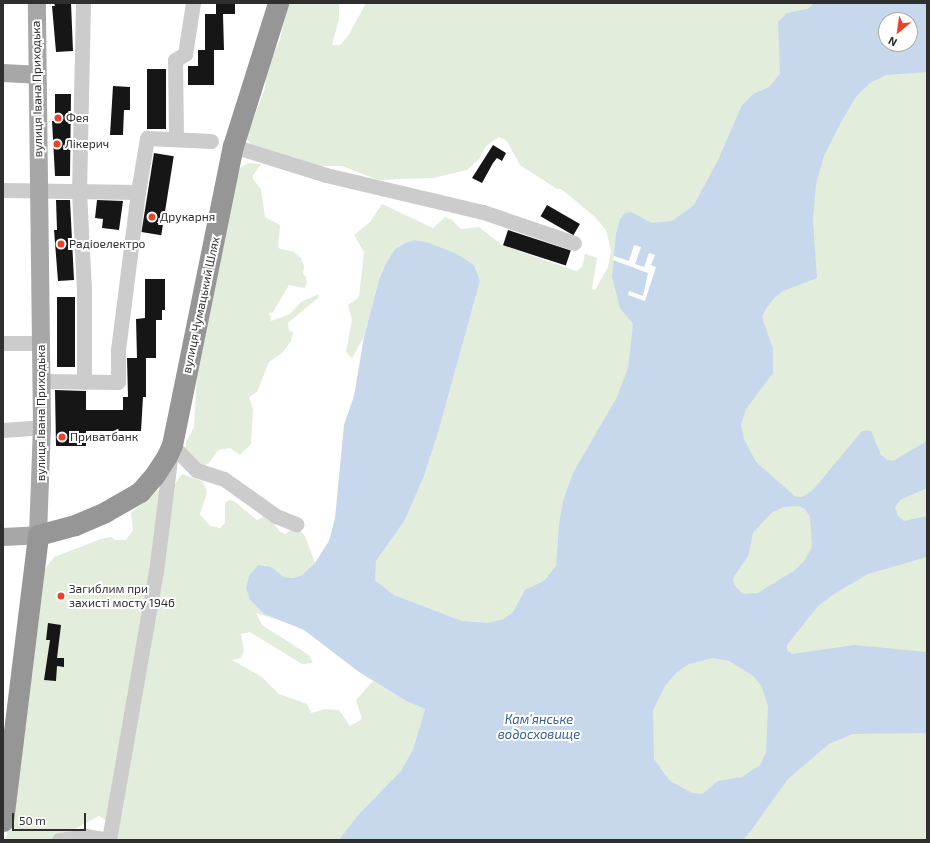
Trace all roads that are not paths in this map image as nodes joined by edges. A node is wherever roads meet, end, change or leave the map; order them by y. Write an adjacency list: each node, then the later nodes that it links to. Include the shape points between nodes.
1 (37, 3): 6 (main road, вулиця Івана Приходька)
2 (83, 3): 12 (street)
3 (193, 3): 7 (street, via 185,54 176,60)
4 (278, 3): 9 (highway, вулиця Чумацький Шлях)
5 (3, 73): 6 (main road)
6 (36, 75): 11 (main road, вулиця Івана Приходька)
7 (176, 140): 8 (street); 13 (street, via 147,138)
8 (211, 141)
9 (233, 146): 14 (street, via 333,177 482,212); 21 (highway, вулиця Чумацький Шлях)
10 (3, 190): 11 (street)
11 (38, 190): 12 (street); 16 (main road, вулиця Івана Приходька)
12 (79, 191): 13 (street); 18 (street, via 84,290)
13 (138, 192): 18 (street, via 118,350 118,382)
14 (574, 243)
15 (3, 343): 16 (street)
16 (41, 343): 17 (main road, вулиця Івана Приходька)
17 (41, 381): 18 (street); 19 (main road, вулиця Івана Приходька)
18 (84, 382)
19 (42, 427): 20 (street); 23 (main road, вулиця Івана Приходька)
20 (3, 430)
21 (172, 445): 22 (street, via 196,470 224,479 276,516); 23 (highway, вулиця Чумацький Шлях, via 154,476 140,492 75,525); 27 (street, via 156,572)
22 (296, 524)
23 (38, 535): 24 (main road); 25 (highway, вулиця Івана Приходька)
24 (3, 537)
25 (3, 821)
26 (60, 840): 27 (street, via 86,836)
27 (109, 840)

